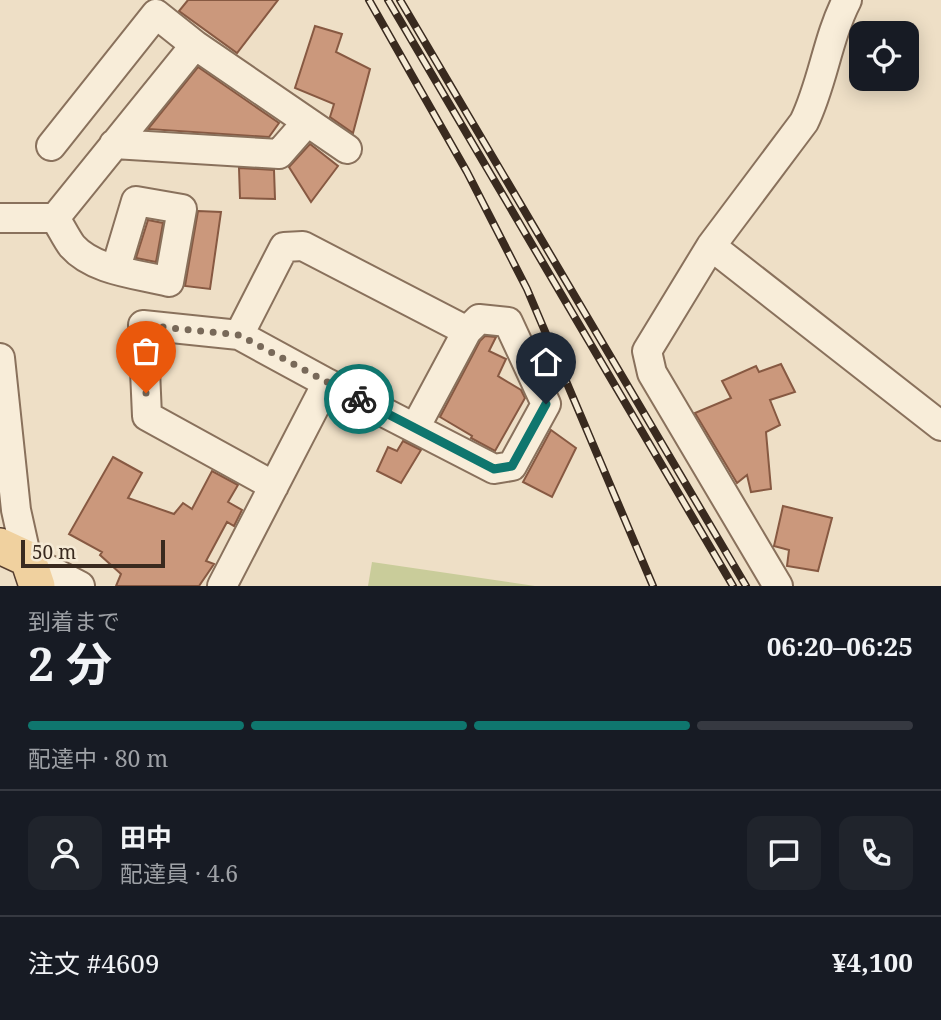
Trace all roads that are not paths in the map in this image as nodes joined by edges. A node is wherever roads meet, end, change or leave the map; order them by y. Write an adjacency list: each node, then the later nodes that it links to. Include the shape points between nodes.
1 (847, 0): 9 (street, via 804,122)
2 (195, 45): 3 (street); 4 (street); 5 (street, via 156,14)
3 (307, 122): 4 (street, via 279,154); 6 (street)
4 (114, 144): 8 (street)
5 (51, 146)
6 (347, 149)
7 (0, 218): 8 (street)
8 (55, 218): 10 (street, via 73,247 94,262)
9 (711, 246): 15 (street); 21 (street, via 647,351 652,373)
10 (116, 268)
11 (467, 331): 12 (street, via 303,246 284,247); 16 (street); 16 (street, via 480,319 509,322 546,404 512,466 494,469)
12 (239, 335): 14 (street); 17 (street, via 143,325 147,416)
13 (0, 358): 18 (street)
14 (327, 383): 16 (street); 17 (street)
15 (941, 426)
16 (415, 428)
17 (274, 486): 20 (street)
18 (24, 569): 19 (street)
19 (80, 586)
20 (222, 586)
21 (778, 586)

